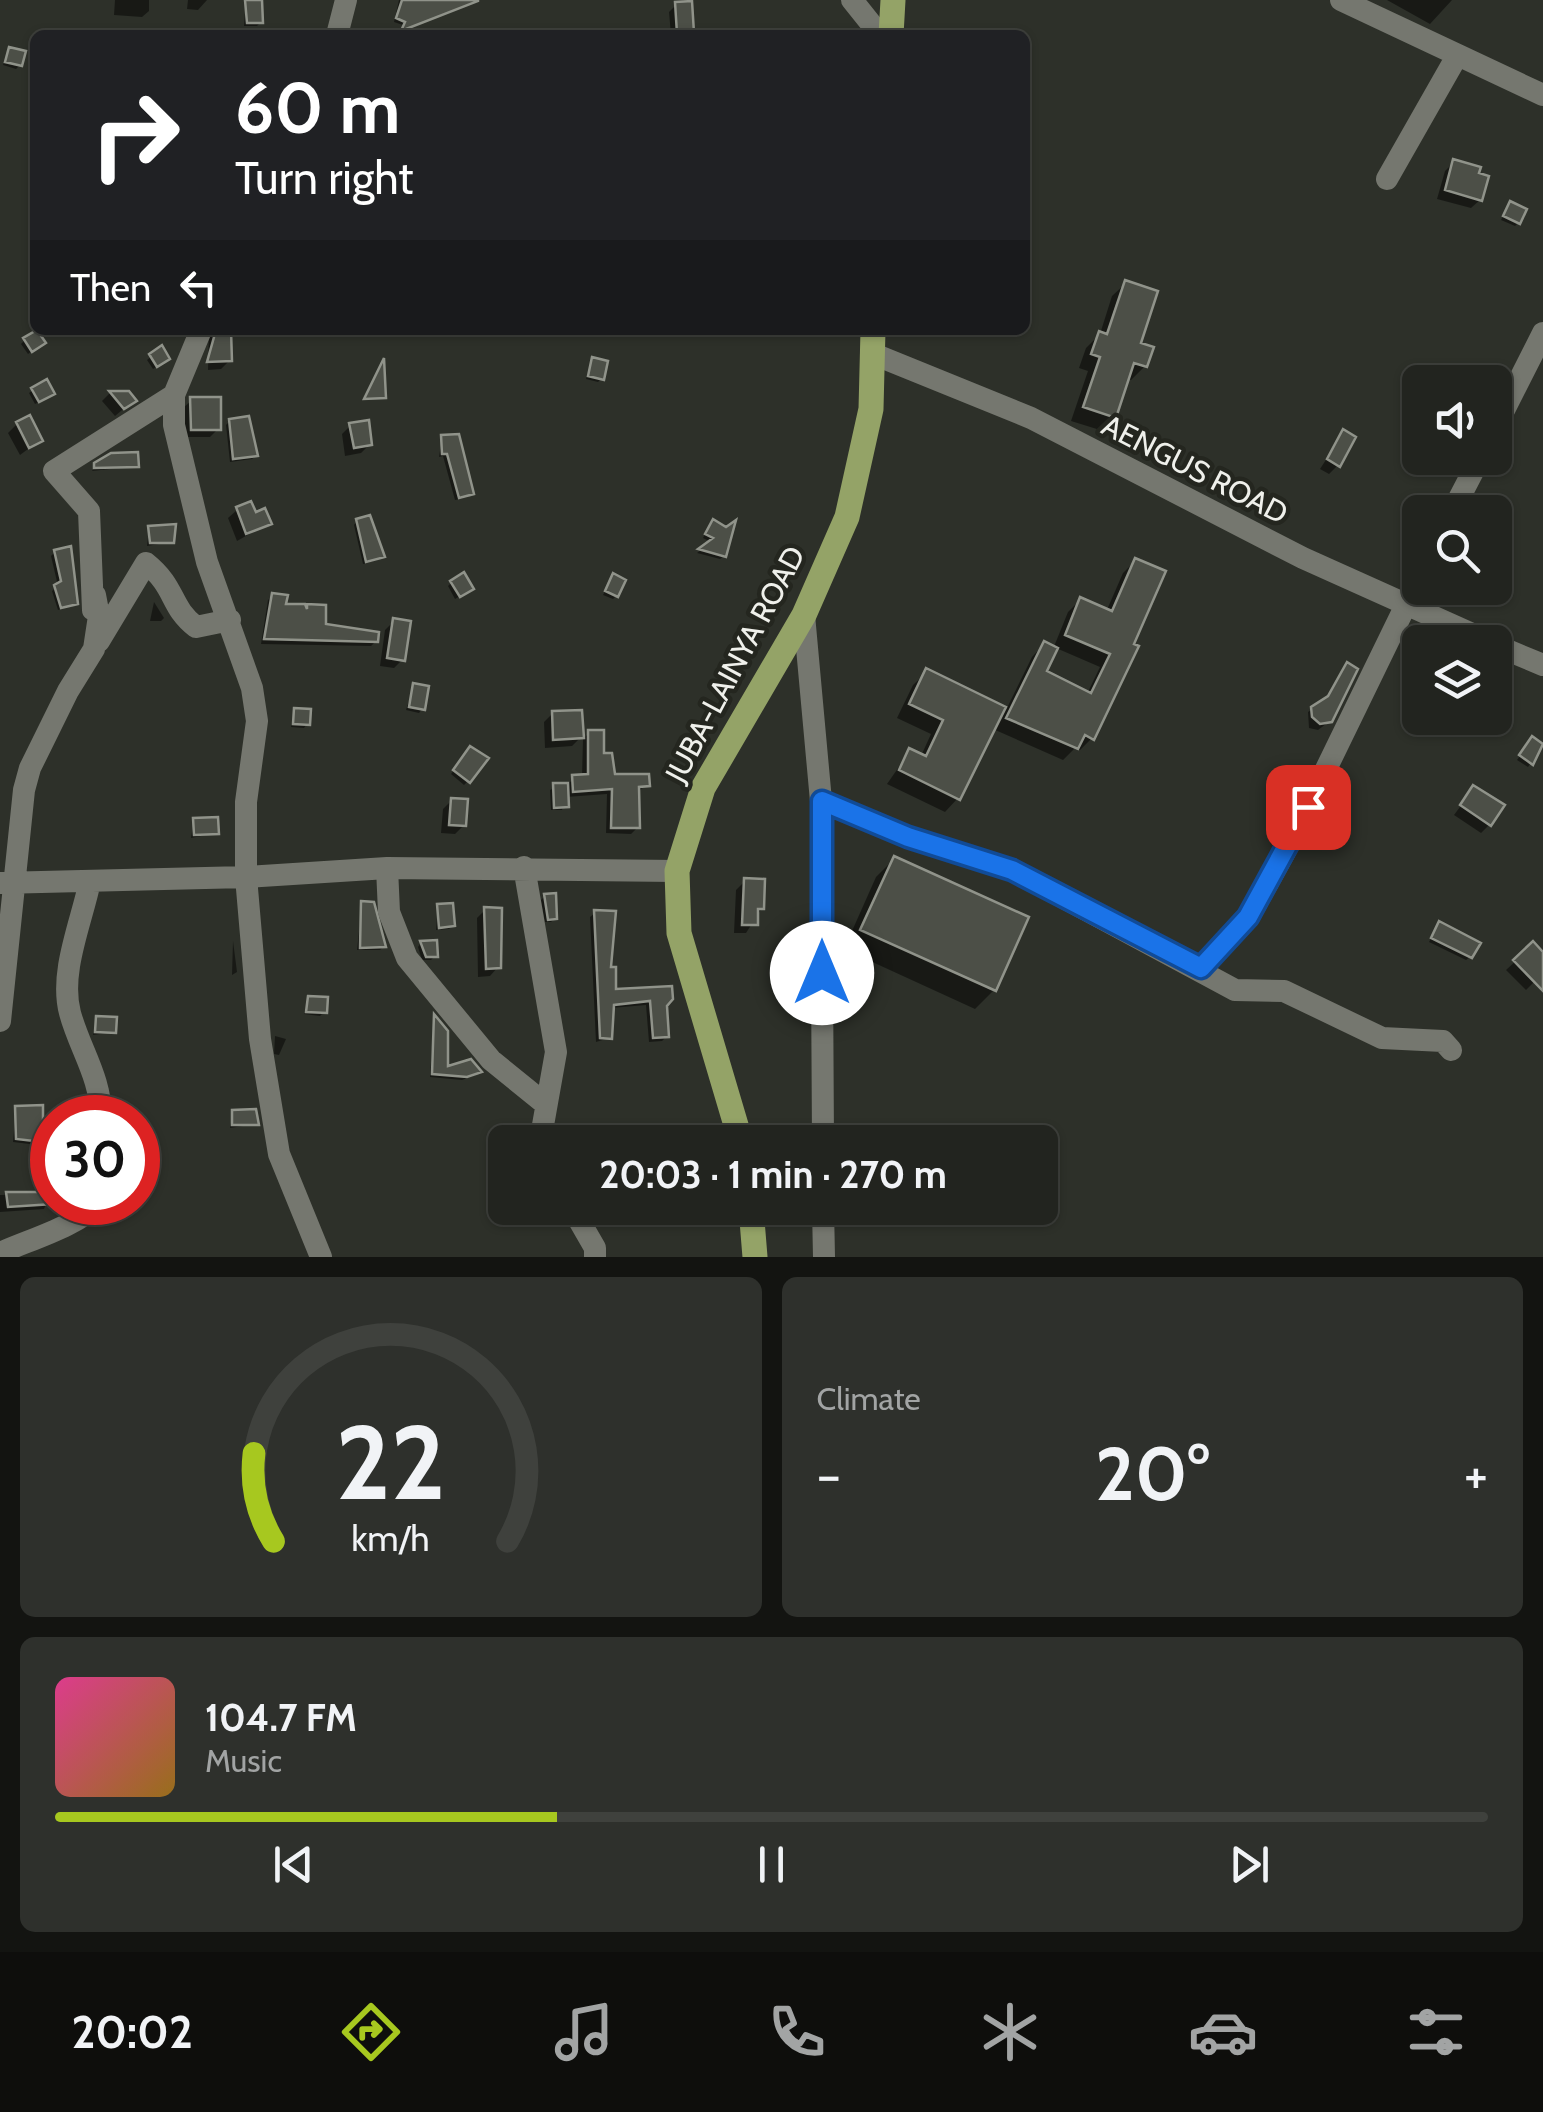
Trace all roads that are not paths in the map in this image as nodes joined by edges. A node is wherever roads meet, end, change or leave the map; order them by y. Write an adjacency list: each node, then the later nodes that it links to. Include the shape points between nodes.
1 (346, 0): 5 (street)
2 (852, 0): 6 (street)
3 (894, 0): 7 (main road)
4 (1342, 0): 8 (street)
5 (338, 30)
6 (876, 30)
7 (892, 30)
8 (1457, 56): 9 (street); 10 (street)
9 (1543, 96)
10 (1387, 179)
11 (1543, 334): 15 (street)
12 (199, 335): 14 (street)
13 (872, 342): 17 (street, AENGUS ROAD); 18 (main road, JUBA-LAINYA ROAD, via 871,409 854,488)
14 (174, 395): 19 (street, via 174,425 207,562); 21 (street, via 54,471 89,511)
15 (1512, 395)
16 (95, 595): 21 (street)
17 (1404, 607): 20 (street, AENGUS ROAD); 31 (street, via 1291,841 1248,917)
18 (804, 615): 24 (street); 27 (main road, JUBA-LAINYA ROAD, via 702,788)
19 (230, 620): 21 (street, via 196,627 180,615 169,581 146,563); 28 (street, via 258,720 246,802)
20 (1447, 625)
21 (94, 649): 30 (street, via 30,768)
22 (1512, 652): 23 (street, AENGUS ROAD)
23 (1543, 665)
24 (822, 801): 31 (street, via 1012,870); 38 (street)
25 (524, 867): 26 (street); 27 (street); 35 (street, via 556,1052)
26 (387, 868): 28 (street); 35 (street, via 390,912 407,958 491,1060)
27 (678, 870): 37 (main road, JUBA-LAINYA ROAD, via 679,933)
28 (246, 877): 29 (street); 44 (street, via 272,1123)
29 (90, 881): 30 (street); 34 (street, via 68,1000)
30 (8, 883): 32 (street)
31 (1201, 968): 33 (street, via 1235,990 1284,991 1359,1030 1443,1042)
32 (0, 1021)
33 (1451, 1050)
34 (99, 1095)
35 (544, 1102): 36 (street)
36 (542, 1125)
37 (737, 1125)
38 (823, 1125)
39 (59, 1225): 43 (street)
40 (582, 1225): 45 (street)
41 (752, 1225): 46 (main road)
42 (824, 1225): 47 (street)
43 (0, 1253)
44 (321, 1257)
45 (595, 1257)
46 (755, 1257)
47 (824, 1257)

